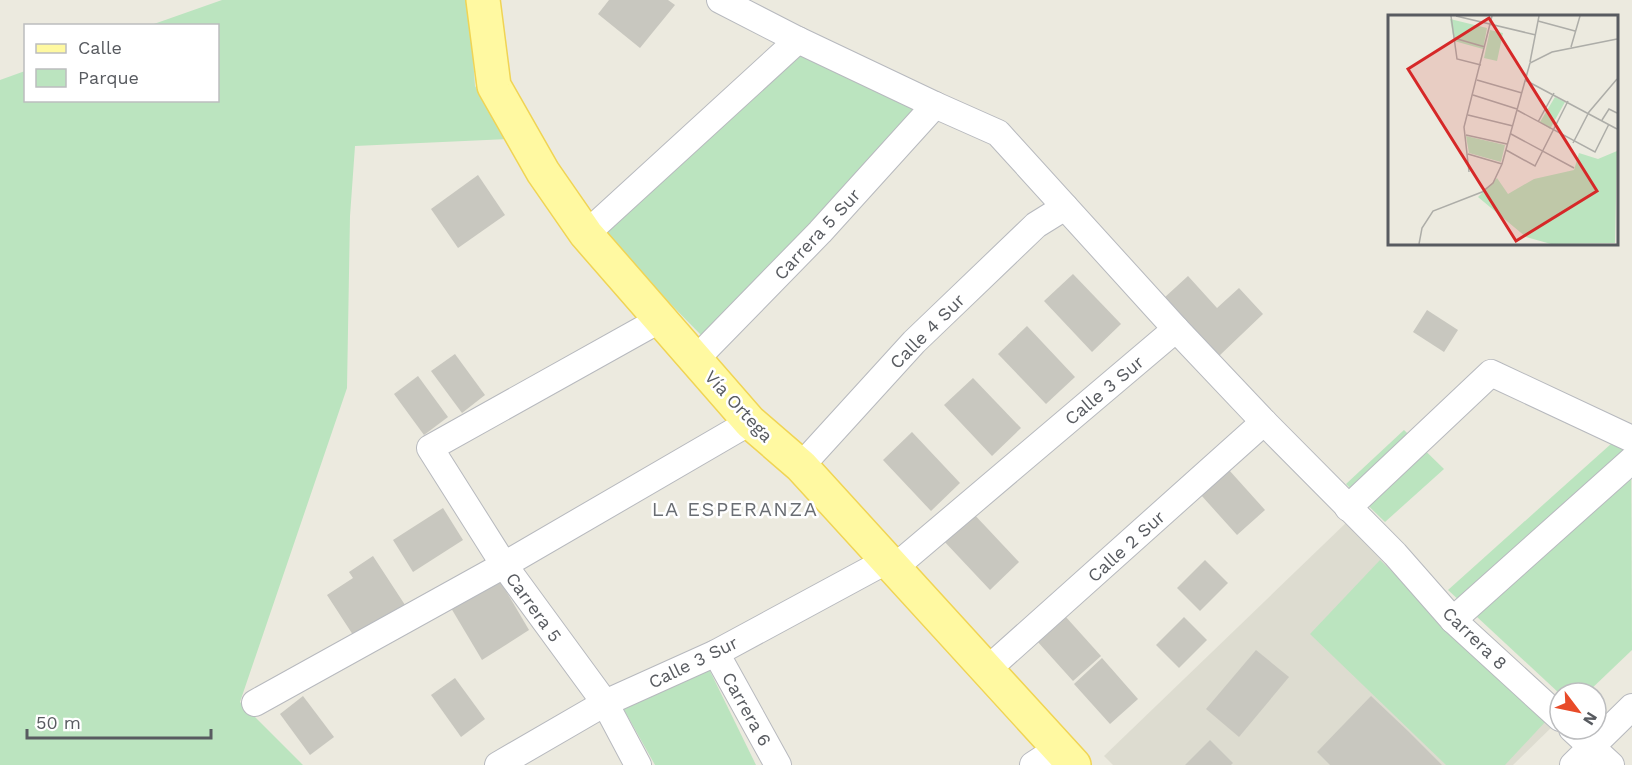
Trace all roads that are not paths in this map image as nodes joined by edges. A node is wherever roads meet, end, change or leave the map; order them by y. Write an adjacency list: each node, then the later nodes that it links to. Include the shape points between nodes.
1 (483, 0): 6 (main road, Vía Ortega, via 494,86 543,172)
2 (720, 0): 3 (street, Carrera 8)
3 (798, 40): 4 (street, Carrera 8); 6 (street)
4 (935, 105): 5 (street, Carrera 8, via 998,132); 9 (street, Carrera 5 Sur, via 820,232)
5 (1065, 207): 8 (street, Carrera 8); 14 (street, Calle 4 Sur, via 1036,225 914,342)
6 (586, 234): 7 (main road, Vía Ortega)
7 (661, 319): 9 (main road, Vía Ortega); 17 (street, Carrera 5, via 430,448)
8 (1176, 329): 11 (street, Carrera 8); 16 (street, Calle 3 Sur)
9 (696, 359): 10 (main road, Vía Ortega)
10 (750, 422): 14 (main road, Vía Ortega); 17 (street)
11 (1264, 422): 15 (street, Carrera 8); 20 (street, Calle 2 Sur)
12 (1632, 439): 15 (street, via 1491,374)
13 (1632, 460): 18 (street)
14 (801, 466): 16 (main road, Vía Ortega)
15 (1348, 508): 18 (street, Carrera 8)
16 (891, 563): 19 (street, Calle 3 Sur); 20 (main road, Vía Ortega)
17 (504, 565): 21 (street); 22 (street, Carrera 5)
18 (1453, 620): 23 (street, Carrera 8)
19 (716, 653): 22 (street, Calle 3 Sur); 30 (street, Carrera 6)
20 (988, 669): 27 (main road, Vía Ortega)
21 (255, 703)
22 (605, 703): 28 (street, Calle 3 Sur); 29 (street, Carrera 5)
23 (1548, 707)
24 (1632, 707): 26 (street)
25 (1585, 741): 26 (street)
26 (1592, 747): 31 (street); 32 (street)
27 (1055, 759)
28 (498, 765)
29 (638, 765)
30 (778, 765)
31 (1573, 765)
32 (1611, 765)

